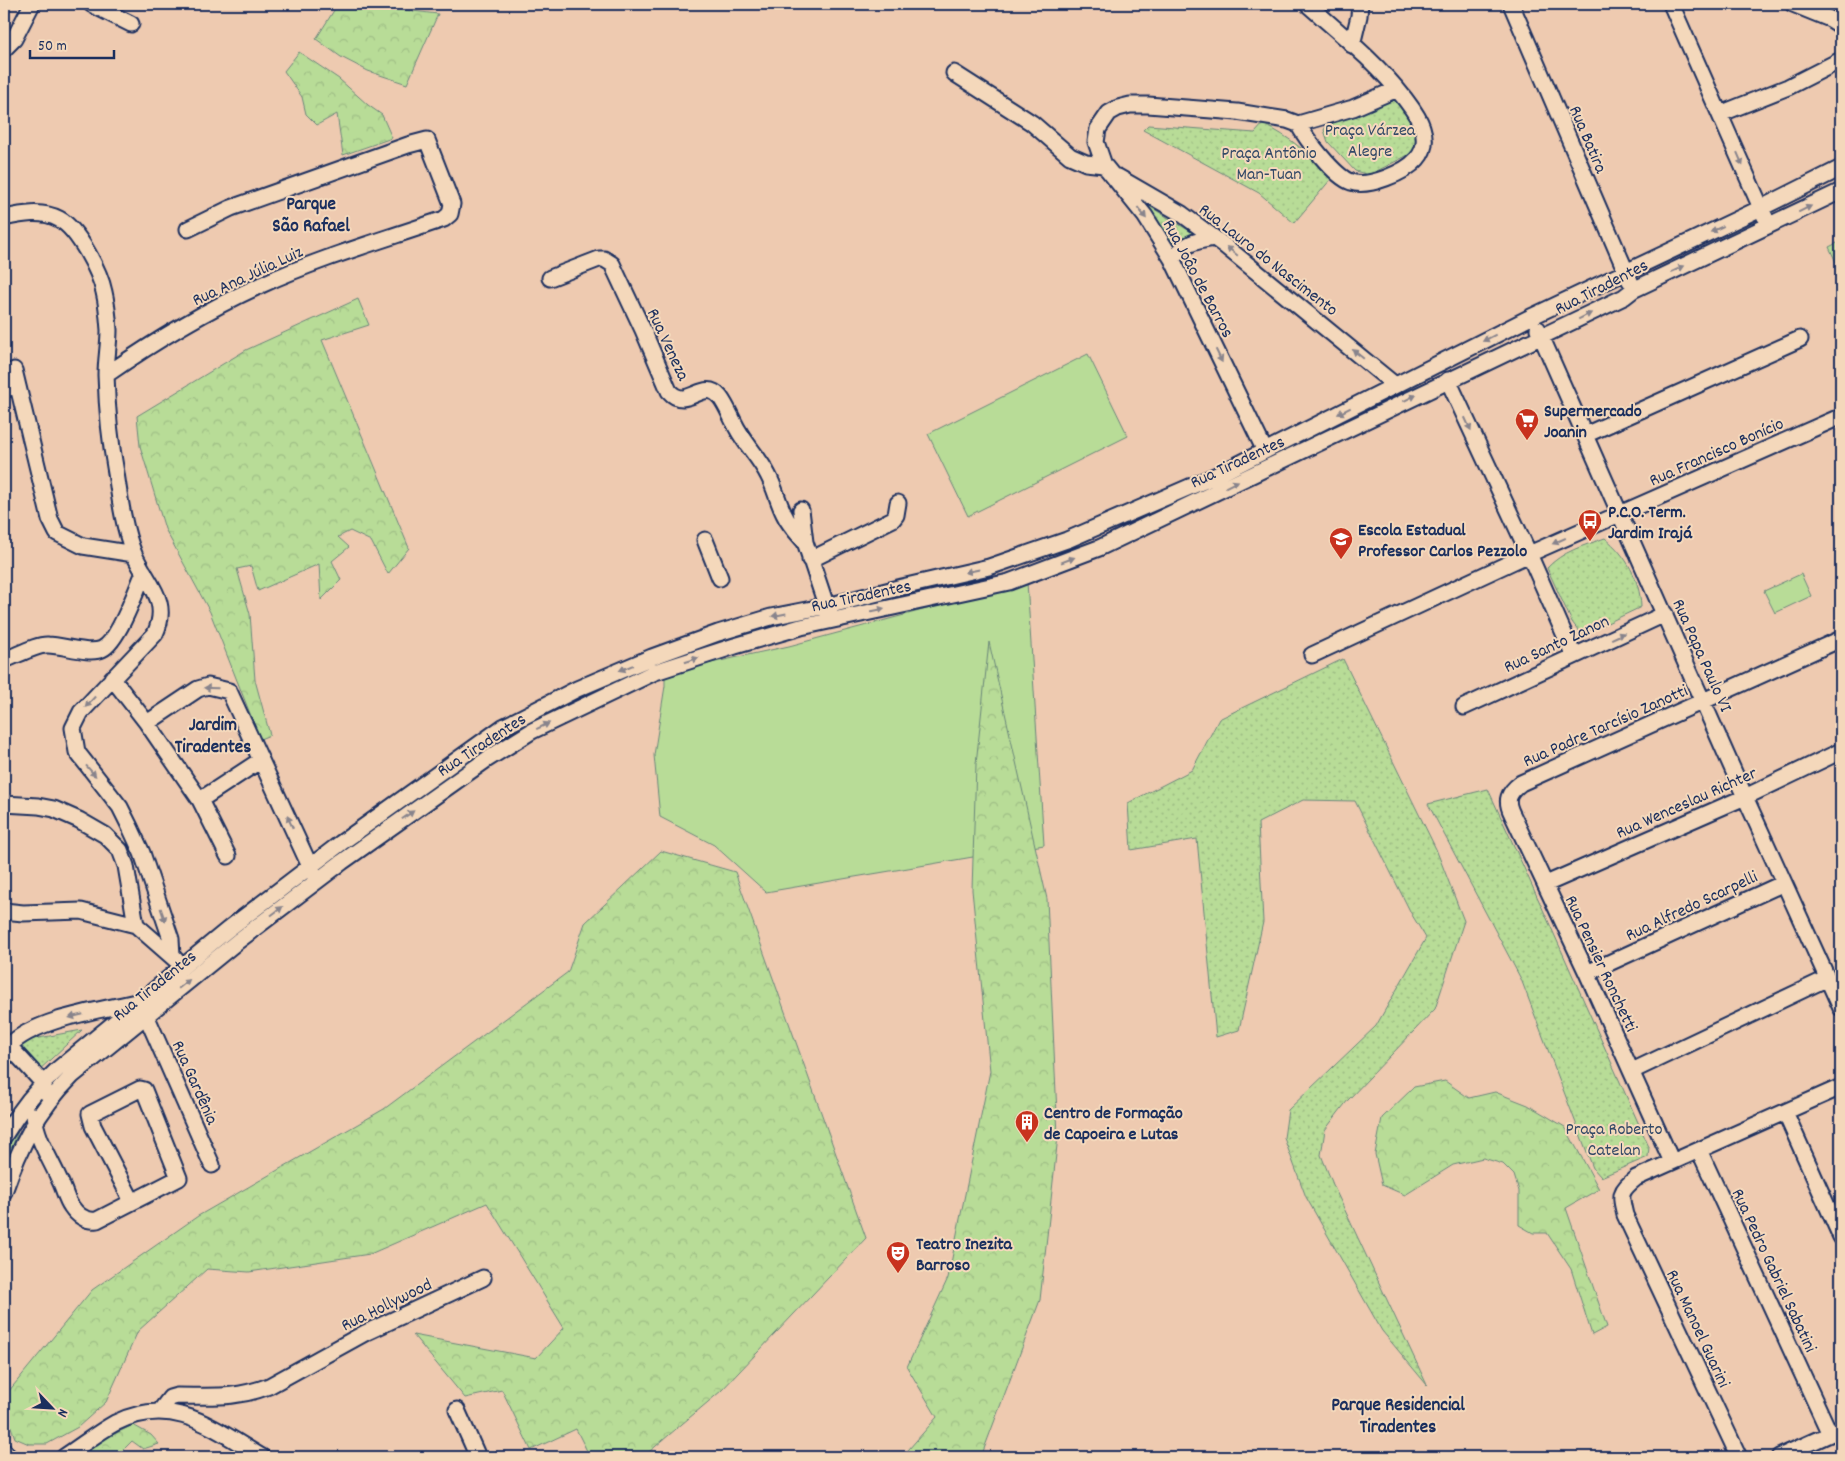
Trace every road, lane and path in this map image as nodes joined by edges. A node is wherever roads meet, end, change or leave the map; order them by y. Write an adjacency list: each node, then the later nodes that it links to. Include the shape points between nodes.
1 (32, 4): 11 (street, via 14,39)
2 (91, 4): 8 (street)
3 (1307, 4): 10 (street)
4 (1360, 4): 10 (street)
5 (1511, 4): 26 (street, Rua Batira)
6 (1671, 4): 15 (street)
7 (1793, 4): 9 (street)
8 (131, 24)
9 (1841, 26)
10 (1352, 45): 14 (street)
11 (4, 49)
12 (1841, 60): 15 (street, via 1788,87)
13 (954, 74): 18 (street, Rua Lauro do Nascimento, via 1032,123 1070,156)
14 (1397, 89): 16 (street, via 1353,108); 16 (street, via 1422,126 1423,148 1418,159 1408,167 1374,182 1362,184 1343,177 1308,142)
15 (1720, 114): 20 (street, one-way to 20)
16 (1298, 124): 18 (street, Rua Joâo de Barros, via 1238,112 1148,105 1118,108 1109,113 1098,129 1096,142)
17 (1841, 168): 20 (street, Rua Tiradentes)
18 (1115, 176): 24 (street, Rua Lauro do Nascimento, via 1182,214); 25 (street, Rua Joâo de Barros, one-way to 25)
19 (1841, 191): 22 (street, Rua Tiradentes, one-way to 19)
20 (1761, 208): 22 (street); 26 (street, Rua Tiradentes, one-way to 26)
21 (4, 218): 32 (street, via 36,213 59,219 80,240 104,290 109,331)
22 (1769, 226): 28 (street, Rua Tiradentes, one-way to 22)
23 (188, 229): 32 (street, Rua Ana Júlia Luiz, via 249,201 428,140 452,204 444,219 260,285 178,328)
24 (1214, 238): 25 (street, via 1195,241); 34 (street, Rua Lauro do Nascimento, one-way to 24)
25 (1172, 259): 38 (street, Rua Joâo de Barros, one-way to 38)
26 (1626, 273): 28 (street, Rua Batira); 29 (street, Rua Tiradentes)
27 (550, 278): 45 (street, Rua Veneza, via 599,259 612,264 668,391 680,399 706,390 719,396 768,474 784,515)
28 (1633, 290): 30 (street, Rua Tiradentes, one-way to 28)
29 (1533, 316): 30 (street, Rua Papa Paulo VI); 34 (street, Rua Tiradentes, one-way to 34)
30 (1541, 337): 33 (street, Rua Tiradentes); 37 (street, Rua Papa Paulo VI)
31 (1800, 339): 37 (street)
32 (106, 374): 46 (street, via 114,466)
33 (1448, 380): 43 (street, Rua Tiradentes, one-way to 33); 47 (street, one-way to 47)
34 (1396, 385): 38 (street, Rua Tiradentes, one-way to 38)
35 (4, 390): 46 (street, via 15,376 50,519 57,533 83,546)
36 (1835, 419): 42 (street, Rua Francisco Bonício)
37 (1585, 435): 42 (street, Rua Papa Paulo VI)
38 (1265, 451): 41 (street, Rua Tiradentes)
39 (898, 503): 48 (street, via 893,519)
40 (801, 510): 45 (street)
41 (1131, 513): 43 (street); 49 (street, Rua Tiradentes)
42 (1620, 514): 47 (street, Rua Francisco Bonício, one-way to 47); 56 (street, Rua Papa Paulo VI)
43 (1132, 532): 53 (street, Rua Tiradentes, one-way to 43)
44 (705, 540): 51 (street)
45 (805, 542): 48 (street)
46 (134, 554): 50 (street)
47 (1529, 554): 58 (street, Rua Francisco Bonício); 59 (street)
48 (810, 560): 55 (street)
49 (1014, 560): 52 (street, Rua Tiradentes, one-way to 52); 53 (street)
50 (144, 572): 60 (street, via 119,628 107,646 92,651 46,644); 62 (street, via 158,599 160,623 155,634)
51 (720, 578)
52 (937, 579): 54 (street); 55 (street, Rua Tiradentes)
53 (1016, 580): 54 (street, Rua Tiradentes)
54 (941, 597): 55 (street, Rua Tiradentes, one-way to 54)
55 (829, 613): 61 (street, Rua Tiradentes, via 771,617 718,633)
56 (1665, 614): 59 (street, Rua Santo Zanon, one-way to 56); 63 (street, Rua Papa Paulo VI)
57 (1841, 639): 63 (street, Rua Padre Tarcísio Zanotti)
58 (1312, 654)
59 (1574, 656): 64 (street, Rua Santo Zanon)
60 (4, 660)
61 (660, 663): 72 (street, Rua Tiradentes, one-way to 72, via 577,689 503,727); 74 (street, Rua Tiradentes, one-way to 61, via 532,731 613,691)
62 (112, 678): 65 (street); 81 (street, one-way to 81, via 81,712 73,728 74,742 81,760 120,807 142,852)
63 (1704, 700): 68 (street, Rua Padre Tarcísio Zanotti); 69 (street, Rua Papa Paulo VI)
64 (1464, 707)
65 (146, 723): 67 (street, one-way to 65, via 233,698 222,688 208,686 198,689); 70 (street)
66 (1840, 756): 69 (street, Rua Wenceslau Richter)
67 (261, 760): 70 (street); 75 (street, one-way to 67)
68 (1521, 783): 78 (street, Rua Pensier Ronchetti, via 1511,790 1507,802)
69 (1745, 797): 77 (street, Rua Papa Paulo VI); 78 (street, Rua Wenceslau Richter)
70 (200, 800): 73 (street)
71 (4, 804): 80 (street, via 54,809 105,835 120,850 126,866)
72 (342, 843): 74 (street); 75 (street, Rua Tiradentes)
73 (228, 856)
74 (350, 856): 76 (street, Rua Tiradentes)
75 (310, 866): 76 (street); 81 (street, Rua Tiradentes, via 231,927)
76 (317, 882): 84 (street, Rua Tiradentes, one-way to 76)
77 (1784, 882): 82 (street, Rua Alfredo Scarpelli); 83 (street, Rua Papa Paulo VI)
78 (1546, 884): 82 (street, Rua Pensier Ronchetti)
79 (4, 911): 80 (street, via 81,911)
80 (136, 925): 81 (street)
81 (177, 961): 84 (street, Rua Tiradentes)
82 (1587, 973): 86 (street, Rua Pensier Ronchetti)
83 (1828, 978): 85 (street, Rua Papa Paulo VI); 86 (street)
84 (143, 1008): 87 (street, Rua Tiradentes); 88 (street, Rua Tiradentes); 88 (street, Rua Tiradentes, one-way to 88, via 35,1028 20,1036 9,1046); 99 (street, Rua Gardênia)
85 (1841, 1008)
86 (1632, 1071): 98 (street, Rua Pensier Ronchetti)
87 (72, 1076): 88 (street); 92 (street, Rua Tiradentes)
88 (43, 1083): 91 (street, Rua Tiradentes); 92 (street, via 45,1090 36,1109)
89 (1841, 1087): 90 (street)
90 (1785, 1112): 96 (street); 102 (street)
91 (17, 1115): 93 (street, Rua Tiradentes); 94 (street, Rua Tiradentes)
92 (35, 1120): 95 (street, Rua Tiradentes); 97 (street)
93 (4, 1129)
94 (4, 1136)
95 (22, 1146): 97 (street); 100 (street, Rua Tiradentes)
96 (1699, 1150): 98 (street); 106 (street, Rua Pedro Gabriel Sabatini)
97 (45, 1151): 101 (street, via 70,1206 84,1219 90,1222 97,1220)
98 (1672, 1162): 112 (street, Rua Manoel Guarini, via 1636,1178 1625,1187 1621,1196 1625,1215)
99 (212, 1165)
100 (4, 1192)
101 (132, 1201): 101 (street, via 93,1126 90,1114 140,1089 144,1090 180,1176)
102 (1841, 1238)
103 (483, 1278): 105 (street, Rua Hollywood, via 365,1333 253,1393 177,1396 170,1398)
104 (457, 1410): 111 (street)
105 (160, 1411): 109 (street, via 132,1416 116,1423); 110 (street, via 187,1416)
106 (1835, 1431): 113 (street)
107 (4, 1451): 108 (street)
108 (9, 1457)
109 (64, 1457)
110 (262, 1457)
111 (478, 1457)
112 (1739, 1457)
113 (1779, 1457)

